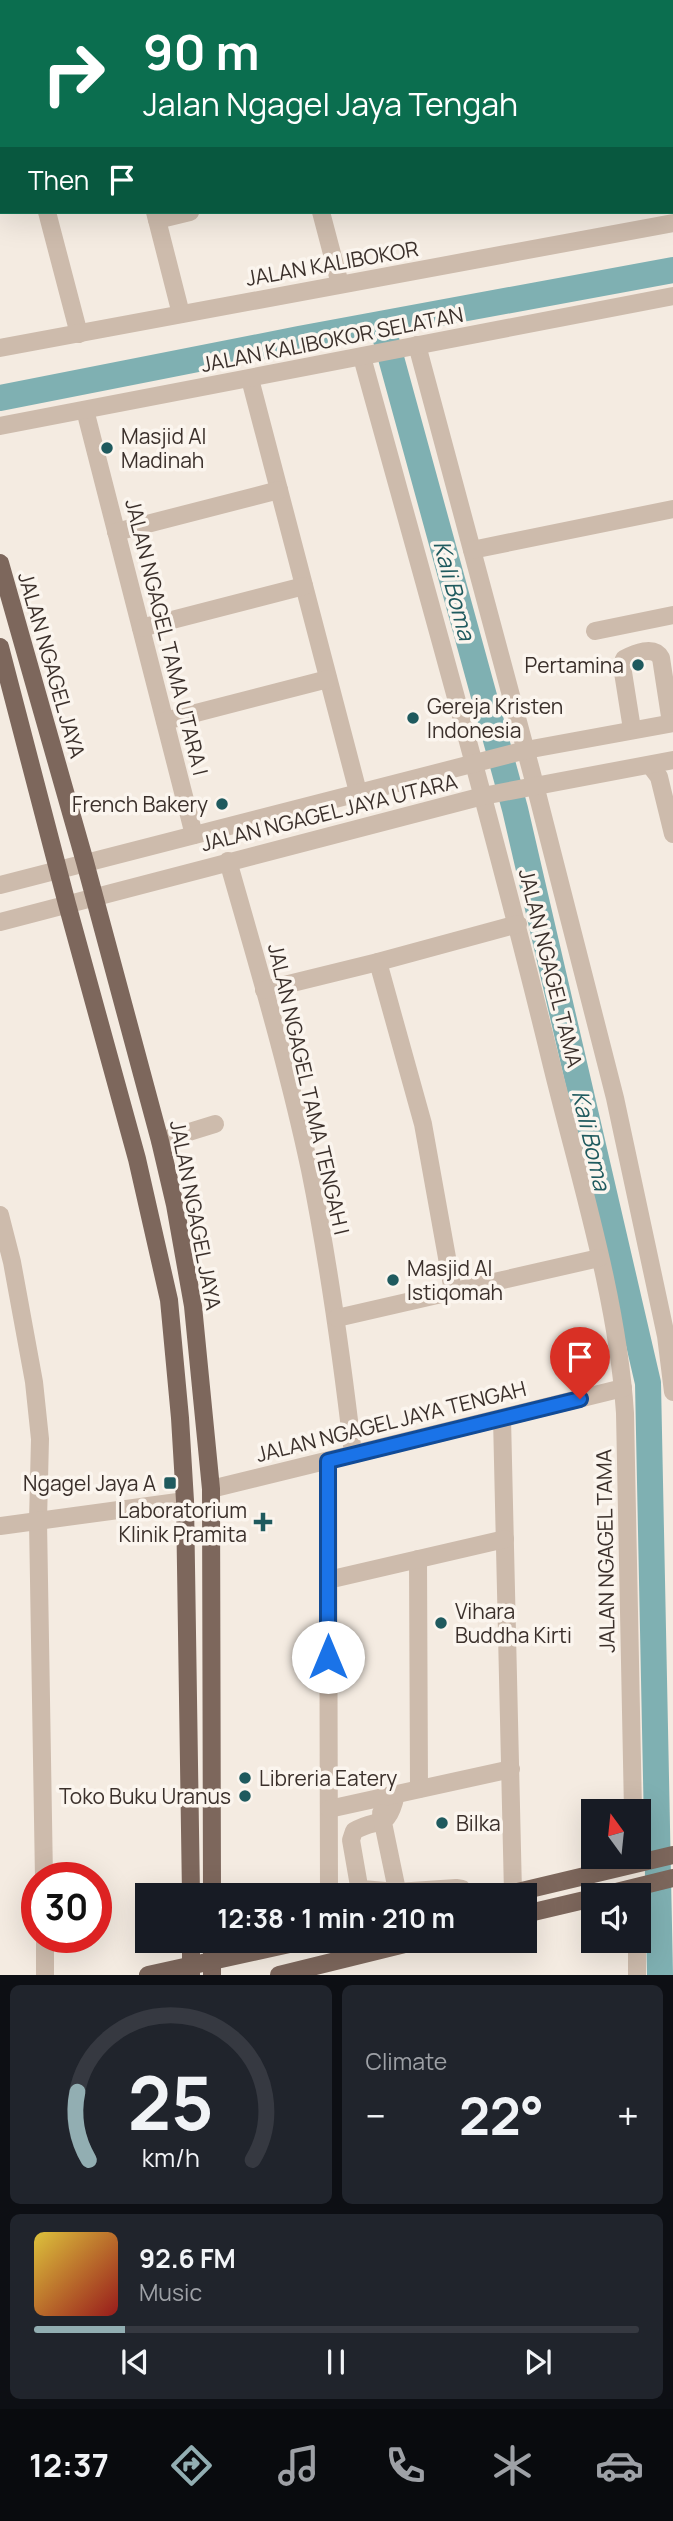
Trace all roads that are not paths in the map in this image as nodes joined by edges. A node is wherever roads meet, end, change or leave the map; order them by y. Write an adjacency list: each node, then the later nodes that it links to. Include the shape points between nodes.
1 (48, 214): 10 (street)
2 (321, 214): 7 (street)
3 (632, 214): 6 (street)
4 (156, 216): 9 (street)
5 (673, 223): 6 (street, JALAN KALIBOKOR)
6 (636, 230): 7 (street, JALAN KALIBOKOR)
7 (340, 284): 9 (street, JALAN KALIBOKOR)
8 (673, 296): 11 (street, JALAN KALIBOKOR SELATAN)
9 (181, 314): 10 (street, JALAN KALIBOKOR)
10 (79, 334): 12 (street, JALAN KALIBOKOR)
11 (413, 346): 13 (street, JALAN KALIBOKOR SELATAN); 20 (street, JALAN NGAGEL TAMA)
12 (0, 348)
13 (366, 356): 14 (street, JALAN KALIBOKOR SELATAN); 32 (street, JALAN NGAGEL TAMA)
14 (252, 387): 15 (street, JALAN KALIBOKOR SELATAN); 17 (street, JALAN NGAGEL JAYA UTARA)
15 (85, 410): 16 (street, JALAN KALIBOKOR SELATAN); 19 (street, JALAN NGAGEL TAMA UTARA I)
16 (0, 426)
17 (279, 490): 19 (street); 22 (street, JALAN NGAGEL JAYA UTARA)
18 (673, 509): 20 (street)
19 (116, 532): 24 (street, JALAN NGAGEL TAMA UTARA I)
20 (472, 550): 31 (street, JALAN NGAGEL TAMA)
21 (0, 563): 41 (main road, JALAN NGAGEL JAYA)
22 (304, 586): 24 (street); 27 (street, JALAN NGAGEL JAYA UTARA)
23 (673, 615): 25 (street)
24 (141, 628): 28 (street, JALAN NGAGEL TAMA UTARA I)
25 (595, 631)
26 (0, 647): 42 (main road, JALAN NGAGEL JAYA)
27 (328, 679): 28 (street); 36 (street, JALAN NGAGEL JAYA UTARA)
28 (165, 721): 39 (street, JALAN NGAGEL TAMA UTARA I)
29 (672, 723): 30 (street, JALAN NGAGEL JAYA UTARA); 30 (street, via 661,657 653,651 634,654 624,659 622,666)
30 (632, 729): 31 (street, JALAN NGAGEL JAYA UTARA)
31 (522, 751): 32 (street, JALAN NGAGEL JAYA UTARA); 35 (street, JALAN NGAGEL TAMA)
32 (481, 761): 36 (street, JALAN NGAGEL JAYA UTARA); 37 (street, JALAN NGAGEL TAMA)
33 (673, 761): 34 (street, JALAN NGAGEL JAYA UTARA)
34 (650, 765): 35 (street, JALAN NGAGEL JAYA UTARA); 38 (street, via 659,777)
35 (531, 786): 37 (street, JALAN NGAGEL JAYA UTARA); 58 (street, JALAN NGAGEL TAMA, via 615,1098)
36 (358, 792): 39 (street, JALAN NGAGEL JAYA UTARA)
37 (489, 795): 40 (street, JALAN NGAGEL JAYA UTARA); 47 (street, JALAN NGAGEL TAMA)
38 (673, 834)
39 (194, 835): 41 (street, JALAN NGAGEL JAYA UTARA)
40 (228, 861): 44 (street, JALAN NGAGEL JAYA UTARA); 49 (street, JALAN NGAGEL TAMA TENGAH I)
41 (85, 862): 42 (street, JALAN NGAGEL JAYA UTARA); 44 (main road, JALAN NGAGEL JAYA)
42 (58, 870): 43 (street, JALAN NGAGEL JAYA UTARA); 45 (main road, JALAN NGAGEL JAYA)
43 (0, 885)
44 (94, 897): 45 (street, JALAN NGAGEL JAYA UTARA); 51 (main road, JALAN NGAGEL JAYA)
45 (67, 904): 46 (street, JALAN NGAGEL JAYA UTARA); 54 (main road, JALAN NGAGEL JAYA)
46 (0, 922)
47 (518, 924): 48 (street); 55 (street, JALAN NGAGEL TAMA)
48 (378, 962): 49 (street); 56 (street, via 425,1132)
49 (264, 990): 57 (street, JALAN NGAGEL TAMA TENGAH I, via 307,1160)
50 (215, 1124): 51 (street)
51 (159, 1141): 53 (main road, JALAN NGAGEL JAYA)
52 (0, 1215): 66 (street, via 34,1382 40,1439)
53 (177, 1218): 54 (main road); 64 (main road, JALAN NGAGEL JAYA, via 193,1306)
54 (153, 1222): 65 (main road, JALAN NGAGEL JAYA, via 174,1338)
55 (599, 1258): 56 (street); 59 (street, JALAN NGAGEL TAMA)
56 (453, 1291): 57 (street)
57 (337, 1318): 62 (street, JALAN NGAGEL TAMA TENGAH I)
58 (673, 1372): 60 (street, JALAN NGAGEL TAMA)
59 (623, 1388): 61 (street, JALAN NGAGEL JAYA TENGAH); 75 (street, JALAN NGAGEL TAMA)
60 (673, 1392)
61 (502, 1418): 62 (street, JALAN NGAGEL JAYA TENGAH); 68 (street)
62 (353, 1454): 63 (street, JALAN NGAGEL JAYA TENGAH)
63 (328, 1461): 64 (street, JALAN NGAGEL JAYA TENGAH); 70 (street)
64 (211, 1489): 84 (main road, JALAN NGAGEL JAYA)
65 (185, 1501): 66 (street); 83 (main road, JALAN NGAGEL JAYA)
66 (38, 1521): 67 (street); 80 (street)
67 (0, 1526)
68 (505, 1539): 69 (street); 71 (street)
69 (418, 1559): 70 (street); 72 (street)
70 (328, 1580): 76 (street)
71 (511, 1769): 72 (street); 88 (street)
72 (419, 1789): 73 (street)
73 (396, 1794): 74 (street); 77 (street, via 392,1811)
74 (377, 1798): 76 (street); 77 (street)
75 (633, 1799)
76 (329, 1809): 85 (street)
77 (383, 1822): 86 (street, via 354,1831 351,1840); 87 (street)
78 (673, 1855): 79 (main road)
79 (651, 1858)
80 (44, 1862)
81 (604, 1869): 90 (main road)
82 (671, 1879): 89 (main road)
83 (191, 1883)
84 (212, 1883)
85 (329, 1883)
86 (358, 1883)
87 (395, 1883)
88 (509, 1883)
89 (651, 1886)
90 (537, 1887)
91 (581, 1901): 92 (main road)
92 (537, 1911)
93 (45, 1953): 100 (street)
94 (191, 1953): 99 (main road)
95 (263, 1953): 98 (main road)
96 (368, 1953): 102 (main road)
97 (637, 1953): 103 (street)
98 (212, 1968): 99 (main road)
99 (191, 1971): 101 (main road)
100 (45, 1975)
101 (148, 1975)
102 (279, 1975)
103 (637, 1975)

